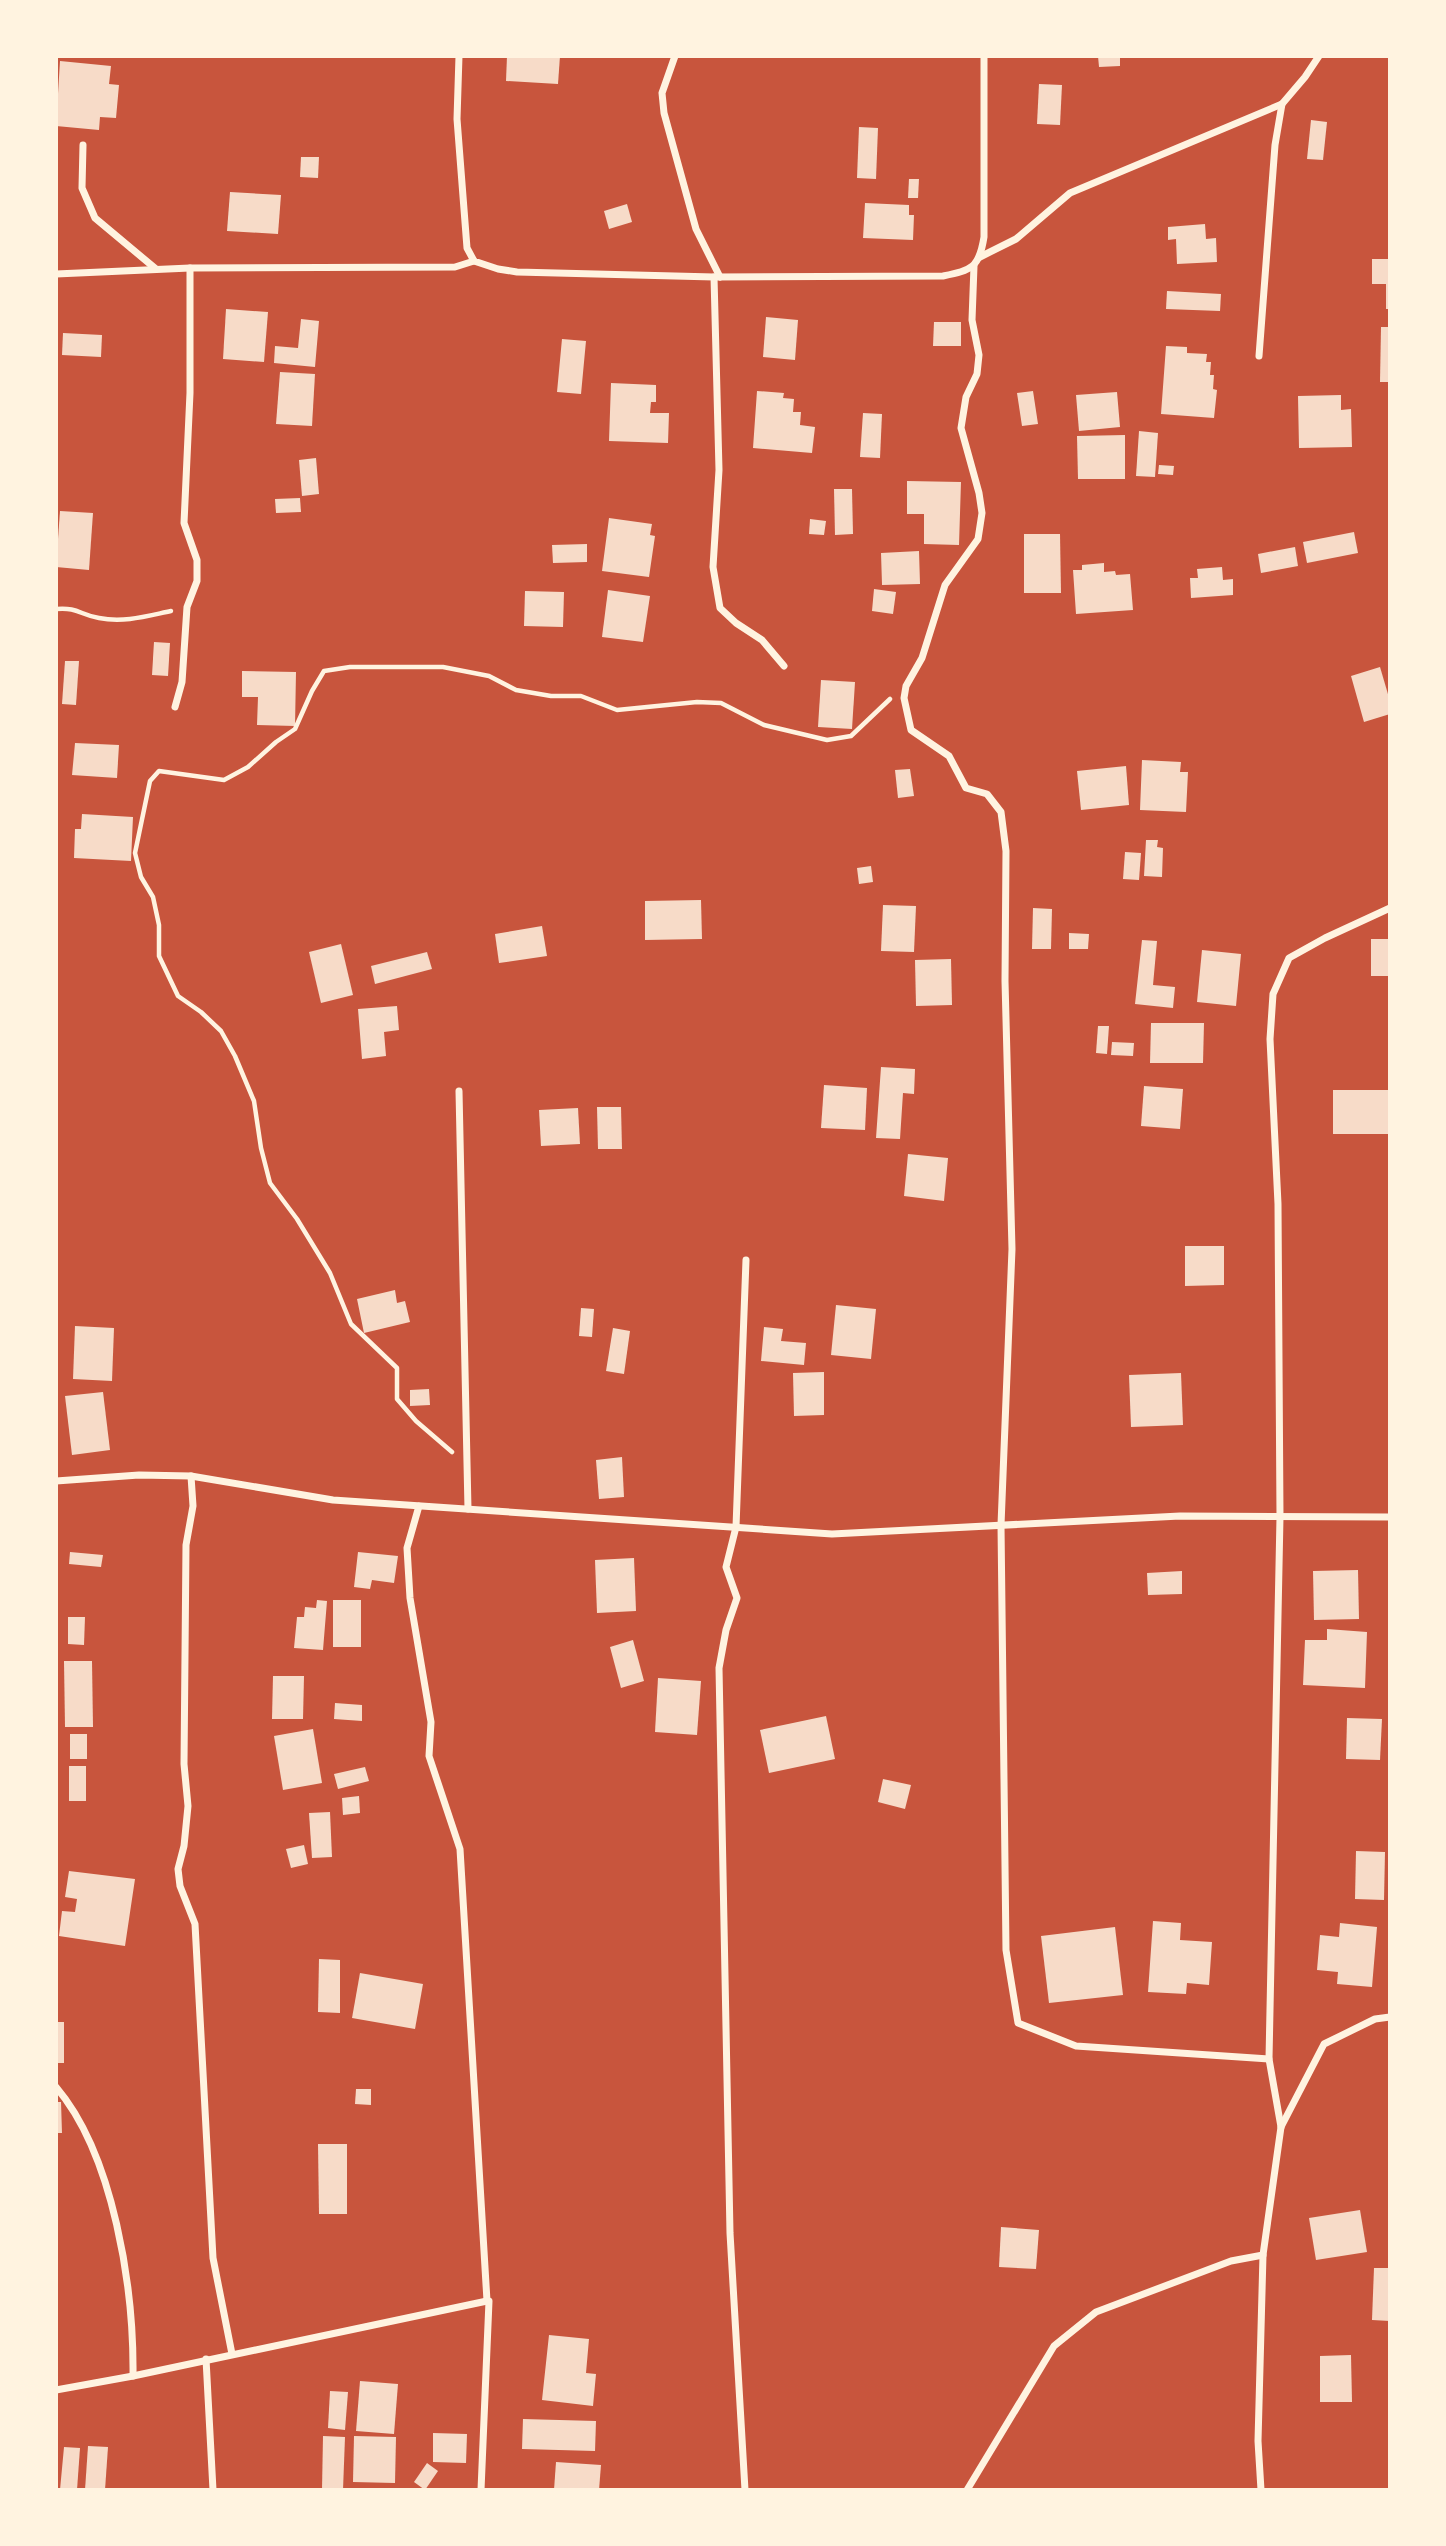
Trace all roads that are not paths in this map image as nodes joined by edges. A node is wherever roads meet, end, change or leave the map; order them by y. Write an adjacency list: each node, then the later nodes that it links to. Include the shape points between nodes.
1 (459, 56): 8 (street, via 457,119 467,248)
2 (675, 56): 13 (street, via 662,93 664,113 696,229)
3 (984, 56): 7 (street, via 984,237)
4 (1319, 56): 5 (street)
5 (1282, 104): 7 (street, via 1070,193 1016,239); 14 (street)
6 (83, 145): 11 (street, via 82,188 95,218)
7 (980, 257): 9 (street)
8 (474, 261): 10 (street, via 455,267); 13 (street, via 517,272)
9 (974, 266): 13 (street, via 943,276); 26 (street, via 972,320 979,355 961,428 979,493 978,538 945,585 904,698 911,730 949,756 966,788 987,794 1002,812 1012,1249)
10 (190, 268): 11 (street); 16 (street, via 184,523 197,559 197,581 187,607 182,682)
11 (157, 269): 12 (street)
12 (56, 274)
13 (717, 277): 15 (street, via 719,470 713,568 720,608 762,640)
14 (1259, 356)
15 (784, 666)
16 (175, 708)
17 (1390, 908): 24 (street, via 1289,958 1273,994 1270,1039 1278,1204)
18 (458, 1091): 23 (street)
19 (746, 1260): 27 (street)
20 (191, 1476): 21 (street); 22 (street, via 333,1500); 34 (street, via 184,1764 188,1806 178,1868 195,1924 213,2258)
21 (56, 1481)
22 (419, 1506): 23 (street); 33 (street, via 407,1548 411,1598 431,1721 429,1756 460,1849)
23 (468, 1509): 27 (street)
24 (1280, 1517): 25 (street); 26 (street, via 1180,1516); 29 (street)
25 (1390, 1517)
26 (1001, 1525): 27 (street, via 832,1534); 29 (street, via 1006,1950 1018,2022 1076,2046)
27 (736, 1527): 40 (street, via 726,1567 737,1598 719,1668 730,2233)
28 (1390, 2017): 31 (street, via 1375,2019 1324,2044)
29 (1269, 2059): 31 (street)
30 (56, 2087): 36 (street, via 81,2126 106,2182 118,2227)
31 (1281, 2127): 32 (street)
32 (1263, 2255): 41 (street, via 1231,2261 1096,2312 1054,2346); 42 (street)
33 (487, 2301): 34 (street); 39 (street)
34 (232, 2354): 35 (street)
35 (206, 2359): 36 (street); 38 (street)
36 (134, 2376): 37 (street)
37 (56, 2390)
38 (213, 2490)
39 (481, 2490)
40 (745, 2490)
41 (967, 2490)
42 (1261, 2490)

